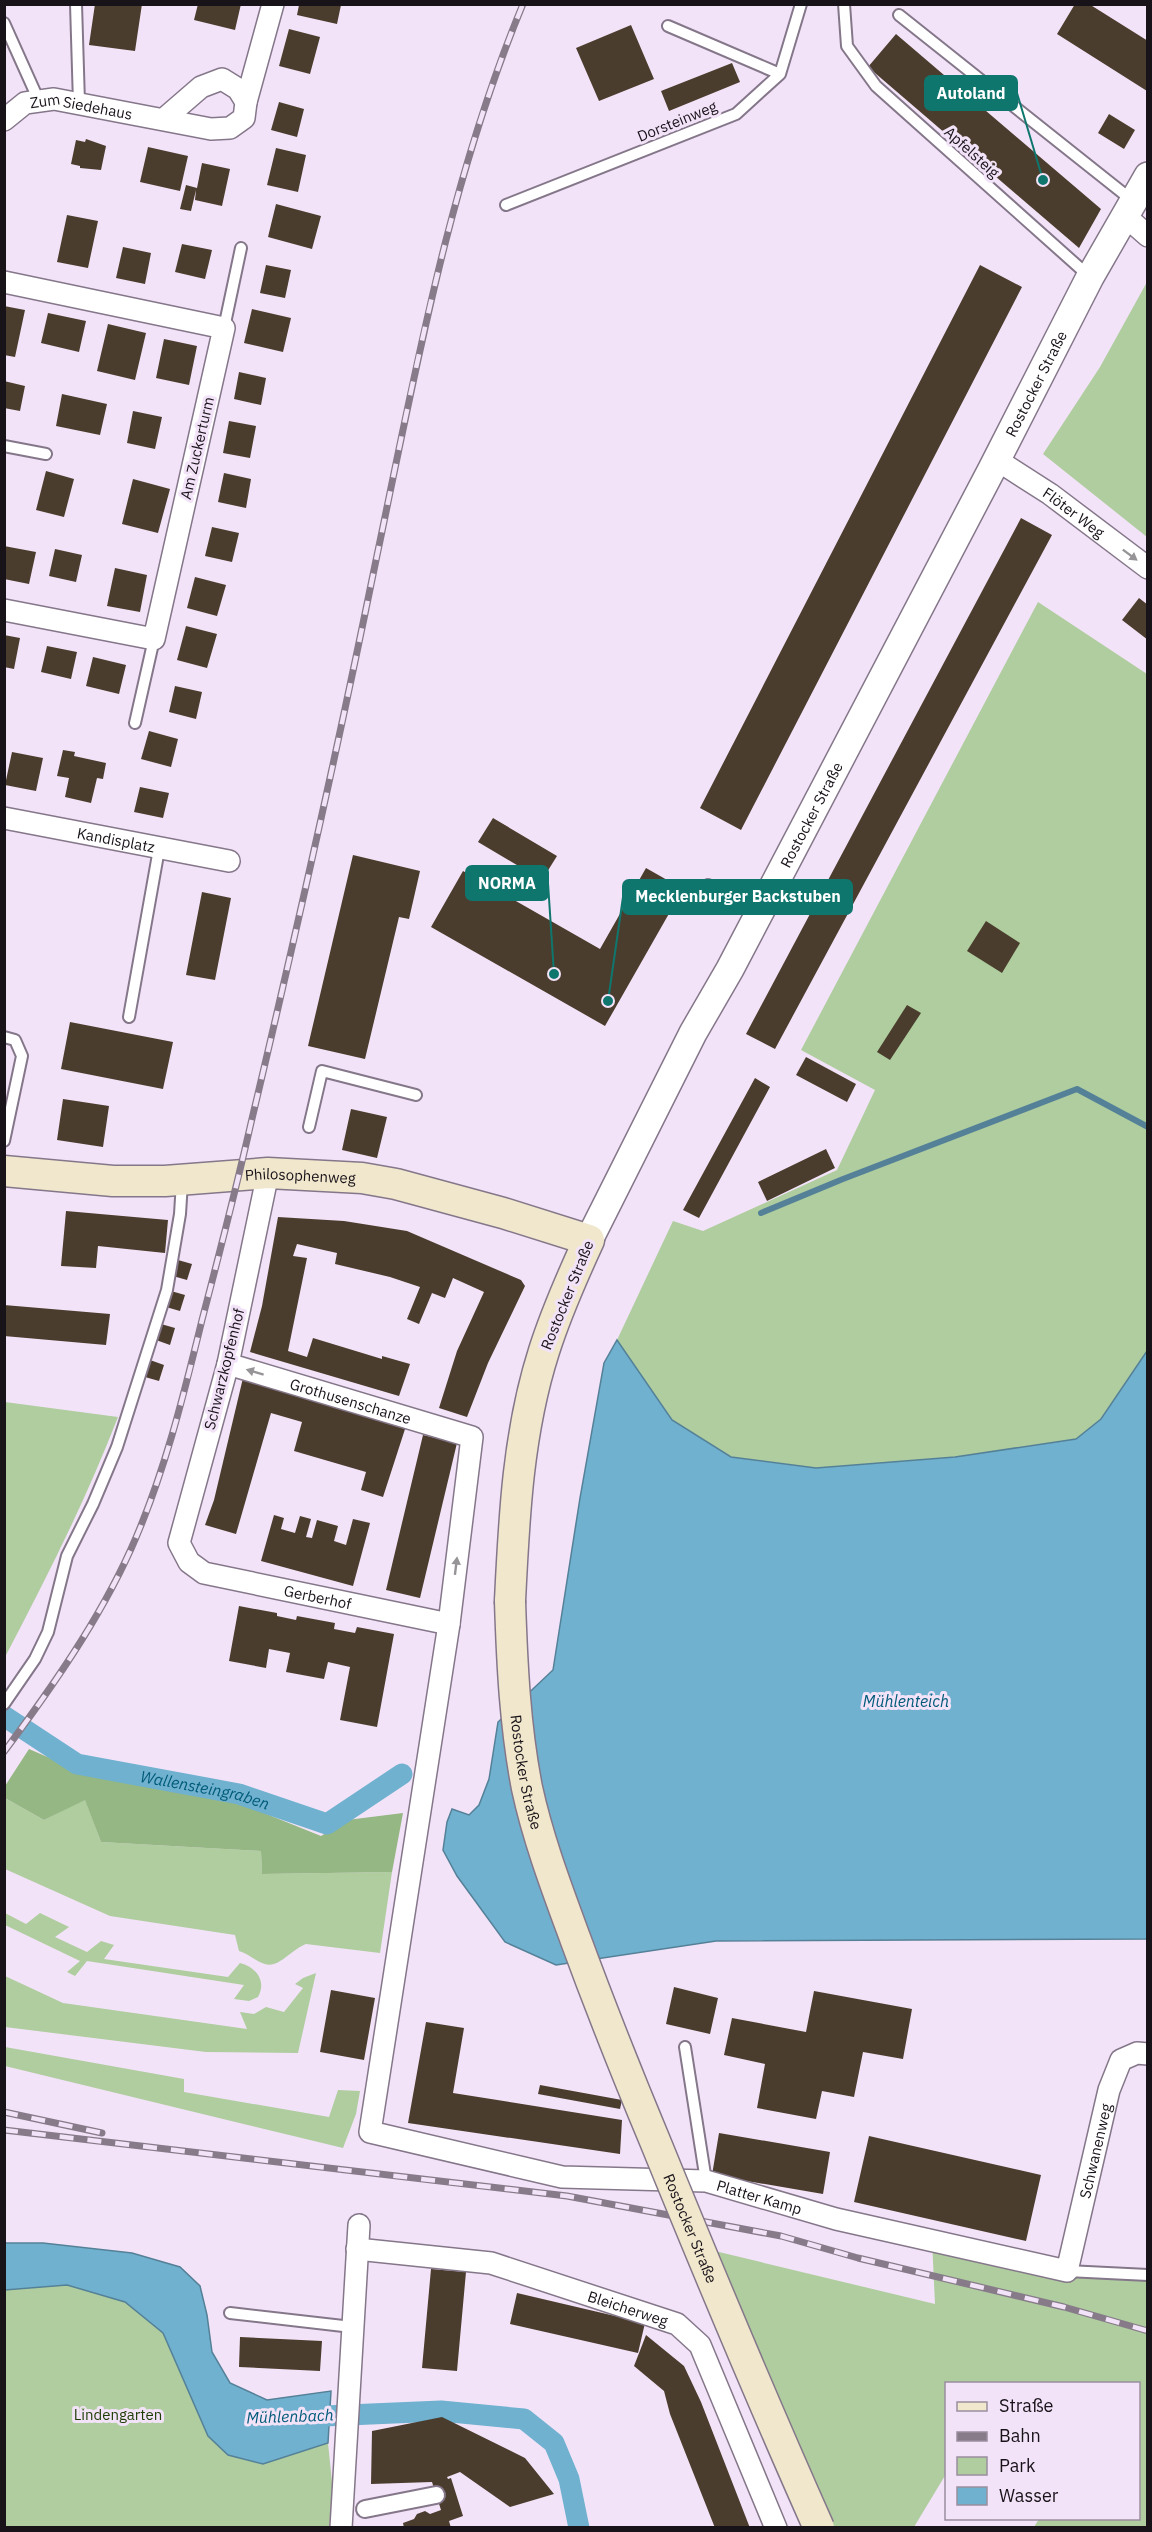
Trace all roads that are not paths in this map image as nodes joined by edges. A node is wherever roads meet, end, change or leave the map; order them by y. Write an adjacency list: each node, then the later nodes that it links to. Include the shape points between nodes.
1 (76, 4): 11 (lane)
2 (273, 4): 10 (street, Zum Siedehaus)
3 (801, 4): 8 (lane)
4 (844, 4): 19 (lane, Apfelsteig, via 847,46 876,86)
5 (899, 15): 16 (lane)
6 (4, 23): 9 (lane)
7 (668, 26): 8 (lane)
8 (780, 74): 15 (lane, Dorsteinweg, via 736,114)
9 (39, 101): 11 (street, Zum Siedehaus); 13 (street, Zum Siedehaus, via 25,103)
10 (246, 102): 12 (street, Zum Siedehaus, via 244,118 230,128 211,129); 12 (street, via 238,89 222,79 201,87)
11 (80, 103): 12 (street, Zum Siedehaus)
12 (164, 118)
13 (5, 119)
14 (1148, 176): 16 (street, Rostocker Straße)
15 (506, 205)
16 (1129, 208): 17 (street); 19 (street, Rostocker Straße)
17 (1148, 236)
18 (241, 248): 21 (lane)
19 (1090, 277): 24 (street, Rostocker Straße)
20 (4, 282): 21 (street)
21 (224, 328): 27 (street, Am Zuckerturm)
22 (4, 446): 23 (lane)
23 (46, 454)
24 (997, 460): 25 (street, Flöter Weg, one-way to 25, via 1050,494); 33 (street, Rostocker Straße)
25 (1148, 568)
26 (4, 610): 27 (street)
27 (154, 639): 28 (lane)
28 (135, 723)
29 (4, 818): 30 (street, Kandisplatz)
30 (159, 849): 31 (street, Kandisplatz); 34 (lane)
31 (229, 861)
32 (708, 885): 33 (lane)
33 (760, 912): 42 (street, Rostocker Straße, via 693,1033)
34 (129, 1017)
35 (4, 1037): 38 (lane, via 15,1040 22,1056)
36 (417, 1095): 37 (lane, via 322,1071)
37 (309, 1127)
38 (4, 1141)
39 (4, 1171): 41 (main road, Philosophenweg, via 113,1182)
40 (268, 1173): 41 (main road, Philosophenweg); 42 (main road, Philosophenweg, via 362,1178 396,1184); 43 (street, Schwarzkopfenhof)
41 (182, 1179): 46 (lane, via 167,1290 117,1448 68,1556 48,1632)
42 (589, 1240): 60 (main road, Rostocker Straße, bridge, via 553,1323 530,1406 519,1472 510,1601 513,1676 527,1787 563,1906 610,2031)
43 (228, 1364): 44 (street, Schwarzkopfenhof, via 179,1543); 45 (street, Grothusenschanze, one-way to 43, via 472,1437)
44 (189, 1562): 45 (street, Gerberhof, via 204,1574)
45 (449, 1624): 49 (street, Platter Kamp, via 370,2132 562,2177)
46 (4, 1704)
47 (685, 2047): 49 (lane)
48 (1148, 2054): 52 (street, Schwanenweg, via 1137,2053 1121,2060 1109,2090)
49 (706, 2181): 52 (street, Platter Kamp, via 836,2219)
50 (359, 2225): 51 (street)
51 (357, 2249): 55 (street); 59 (street, Bleicherweg, via 491,2263 677,2324 700,2345)
52 (1067, 2271): 53 (lane, Platter Kamp)
53 (1148, 2276)
54 (230, 2313): 55 (lane)
55 (352, 2327): 58 (street)
56 (436, 2495): 57 (street)
57 (365, 2509)
58 (341, 2528)
59 (776, 2528)
60 (819, 2528)

